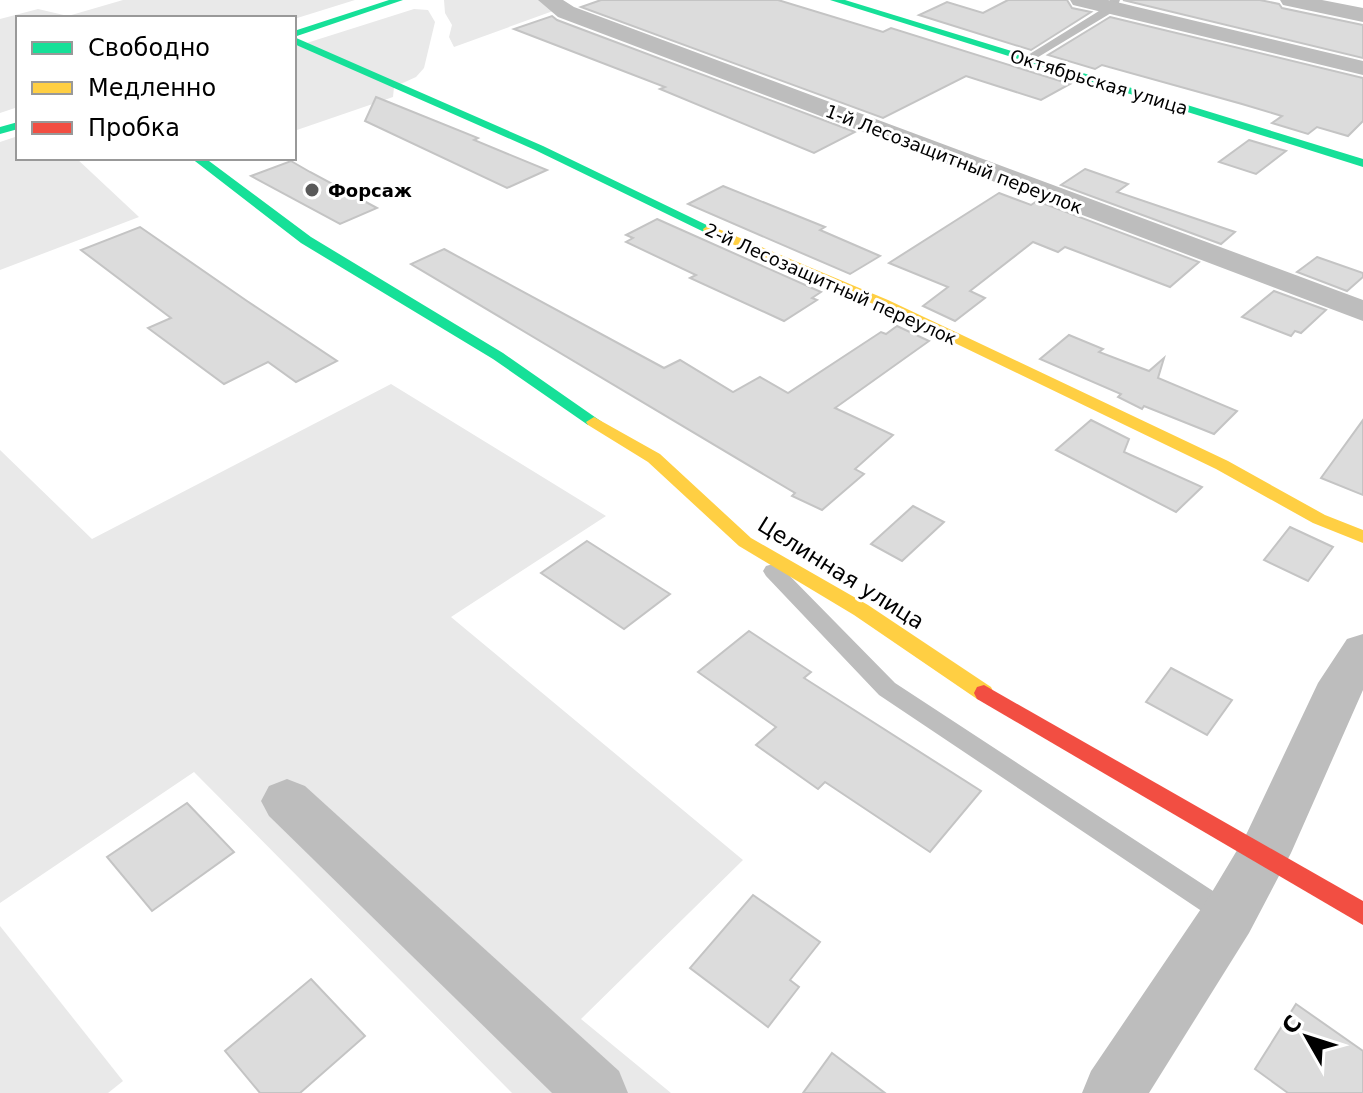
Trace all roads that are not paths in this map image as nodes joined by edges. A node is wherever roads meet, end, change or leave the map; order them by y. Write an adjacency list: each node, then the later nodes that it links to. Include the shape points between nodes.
1 (398, 0): 8 (main road)
2 (549, 0): 14 (street, 1-й Лесозащитный переулок, via 595,24)
3 (835, 0): 10 (main road, Октябрьская улица)
4 (1081, 0): 6 (street)
5 (1291, 0): 7 (street)
6 (1113, 4): 10 (lane); 11 (street)
7 (1363, 15)
8 (296, 33)
9 (296, 41): 15 (main road, 2-й Лесозащитный переулок, via 734,241 883,303)
10 (1026, 60): 13 (main road, Октябрьская улица)
11 (1363, 68)
12 (200, 160): 16 (main road, Целинная улица, via 306,240 654,458)
13 (1363, 163)
14 (1363, 311)
15 (1363, 537)
16 (745, 542): 19 (main road, Целинная улица, via 1097,762); 21 (lane, via 887,689)
17 (1363, 651): 19 (street, via 1335,696)
18 (287, 801): 22 (street)
19 (1264, 853): 20 (main road, Целинная улица); 21 (street)
20 (1363, 914)
21 (1229, 915): 23 (street)
22 (597, 1093)
23 (1113, 1093)

